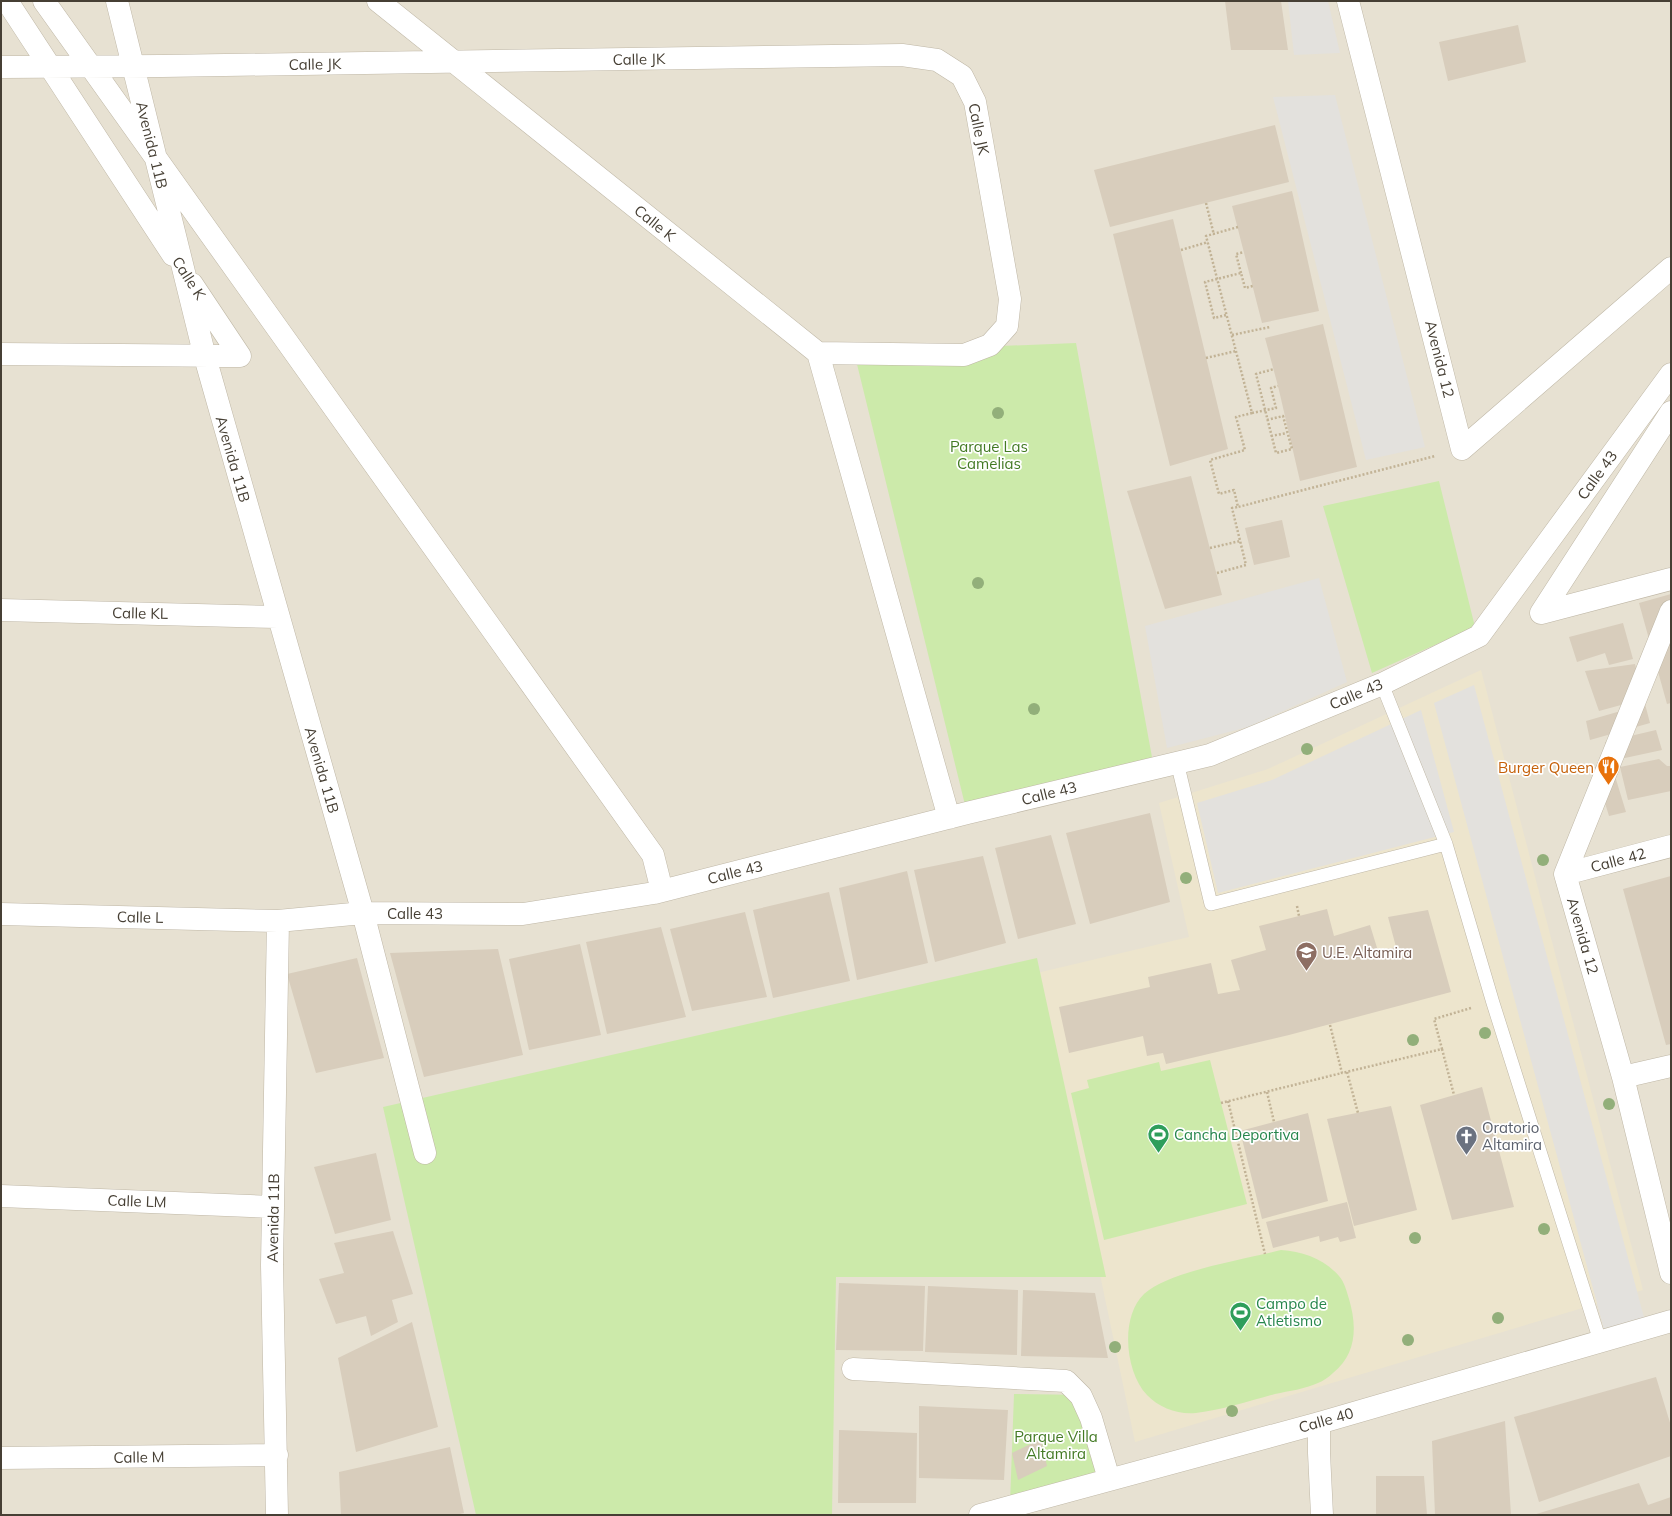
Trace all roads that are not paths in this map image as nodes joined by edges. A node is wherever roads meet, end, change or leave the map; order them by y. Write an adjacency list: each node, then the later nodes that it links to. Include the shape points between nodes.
1 (7, 1): 11 (street, Calle K, via 240,356)
2 (44, 1): 24 (street, via 653,855)
3 (117, 1): 6 (street, Avenida 11B)
4 (378, 1): 9 (street, Calle K)
5 (1348, 1): 8 (street, Avenida 12, via 1462,449)
6 (132, 66): 7 (street, Calle JK); 9 (street, Calle JK, via 902,55 937,60 962,76 975,102 1010,298 1007,326 990,345 964,355); 11 (street, Avenida 11B)
7 (1, 67)
8 (1671, 268)
9 (818, 353): 20 (street)
10 (1, 354): 11 (street, Calle K)
11 (205, 357): 17 (street, Avenida 11B)
12 (1671, 374): 18 (street, Calle 43, via 1479,636)
13 (1671, 412): 14 (street, Calle 43, via 1541,614)
14 (1671, 579)
15 (1, 610): 17 (street, Calle KL)
16 (1671, 611): 23 (street)
17 (278, 617): 25 (street, Avenida 11B)
18 (1382, 684): 19 (street, Calle 43, via 1210,755); 21 (lane)
19 (1177, 762): 20 (street, Calle 43); 21 (lane, via 1212,904)
20 (949, 818): 24 (street, Calle 43)
21 (1446, 844): 35 (lane, via 1493,1003)
22 (1671, 846): 23 (street, Calle 42)
23 (1565, 874): 29 (street, Avenida 12)
24 (662, 891): 25 (street, Calle 43, via 523,914)
25 (363, 913): 27 (street, Calle 43); 30 (street, Avenida 11B)
26 (1, 914): 27 (street, Calle L)
27 (278, 921): 32 (street, Avenida 11B)
28 (1671, 1066): 29 (street)
29 (1623, 1077): 33 (street, Avenida 12)
30 (425, 1153)
31 (1, 1196): 32 (street, Calle LM)
32 (273, 1207): 38 (street, Avenida 11B)
33 (1671, 1273)
34 (1671, 1321): 35 (street, Calle 40)
35 (1600, 1341): 37 (street, Calle 40)
36 (853, 1369): 40 (street, via 1066,1381 1081,1396 1091,1418)
37 (1319, 1422): 40 (street, Calle 40); 43 (street)
38 (277, 1455): 39 (street, Calle M); 41 (street, Avenida 11B)
39 (1, 1458)
40 (1109, 1479): 42 (street, Calle 40)
41 (277, 1515)
42 (980, 1515)
43 (1322, 1515)

